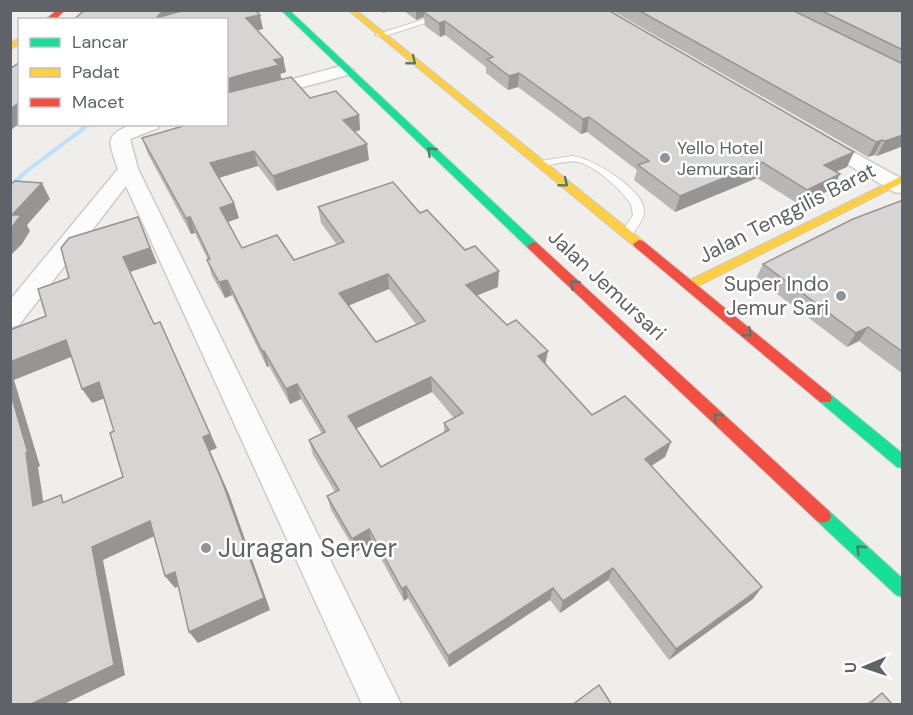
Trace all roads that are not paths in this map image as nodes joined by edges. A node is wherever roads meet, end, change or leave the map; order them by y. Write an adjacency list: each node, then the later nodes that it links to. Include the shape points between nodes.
1 (78, 10): 4 (lane)
2 (284, 10): 7 (main road, Jalan Jemursari)
3 (351, 10): 6 (main road)
4 (94, 11)
5 (454, 13): 6 (lane)
6 (379, 35): 11 (main road, one-way to 11)
7 (345, 70): 8 (street); 18 (main road, Jalan Jemursari, one-way to 7)
8 (228, 102)
9 (147, 126): 12 (street, via 121,136 119,142)
10 (806, 132): 13 (street)
11 (540, 164): 14 (main road, one-way to 14); 14 (lane, via 581,160 595,165 639,207)
12 (128, 169): 16 (street); 19 (street)
13 (900, 183): 15 (main road, Jalan Tenggilis Barat)
14 (627, 234): 15 (main road)
15 (690, 285): 17 (main road, one-way to 17)
16 (10, 318)
17 (903, 462)
18 (903, 589)
19 (382, 705)

